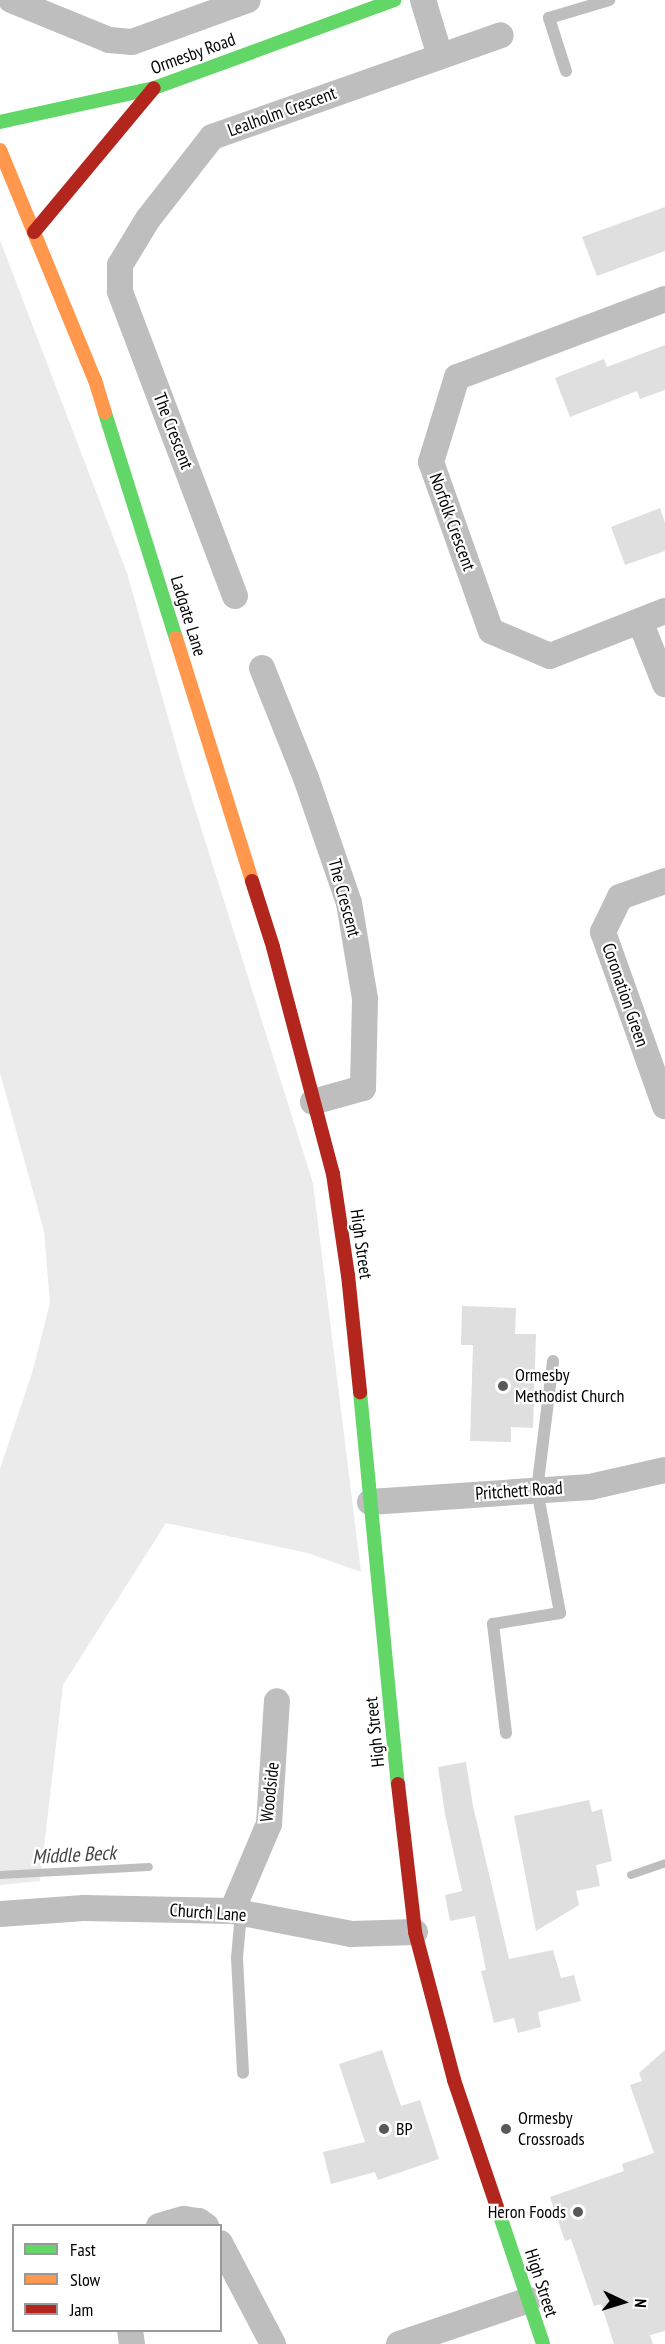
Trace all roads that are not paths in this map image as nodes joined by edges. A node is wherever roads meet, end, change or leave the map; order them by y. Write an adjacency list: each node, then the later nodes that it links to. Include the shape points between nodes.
1 (11, 0): 2 (street, via 109,40 132,42)
2 (248, 0)
3 (393, 0): 9 (main road, Ormesby Road)
4 (423, 0): 7 (street)
5 (609, 0): 8 (lane, via 549,18)
6 (501, 35): 7 (street, Lealholm Crescent)
7 (440, 56): 13 (street, Lealholm Crescent, via 212,136 148,219)
8 (566, 71)
9 (154, 88): 10 (main road, Ormesby Road); 12 (main road)
10 (0, 122)
11 (0, 150): 12 (main road, Ladgate Lane)
12 (34, 232): 21 (main road, Ladgate Lane, via 95,380 273,948)
13 (120, 265): 15 (street, The Crescent, via 120,291)
14 (665, 299): 17 (street, Norfolk Crescent, via 457,377 431,462 491,631 550,656)
15 (235, 596)
16 (665, 611): 17 (street, Norfolk Crescent)
17 (640, 621): 19 (street)
18 (262, 668): 21 (street, The Crescent, via 306,777 349,903 365,999 363,1088)
19 (665, 684)
20 (665, 881): 22 (street, Coronation Green, via 620,897 603,932)
21 (313, 1102): 26 (main road, High Street, via 333,1174 348,1275)
22 (665, 1106)
23 (553, 1360): 25 (lane)
24 (665, 1470): 25 (street, Pritchett Road, via 590,1486)
25 (537, 1490): 26 (street, Pritchett Road); 28 (lane, via 561,1613 493,1624)
26 (370, 1502): 31 (main road, High Street)
27 (277, 1701): 29 (street, Woodside, via 269,1824)
28 (506, 1732)
29 (237, 1912): 30 (street, Church Lane, via 84,1908); 31 (street, Church Lane, via 351,1934); 32 (lane)
30 (0, 1914)
31 (415, 1932): 36 (main road, High Street, via 454,2079)
32 (243, 2073)
33 (166, 2224): 34 (street, via 184,2219)
34 (203, 2224)
35 (222, 2247): 37 (street)
36 (528, 2300): 38 (street); 39 (main road, High Street)
37 (273, 2344)
38 (399, 2344)
39 (543, 2344)

